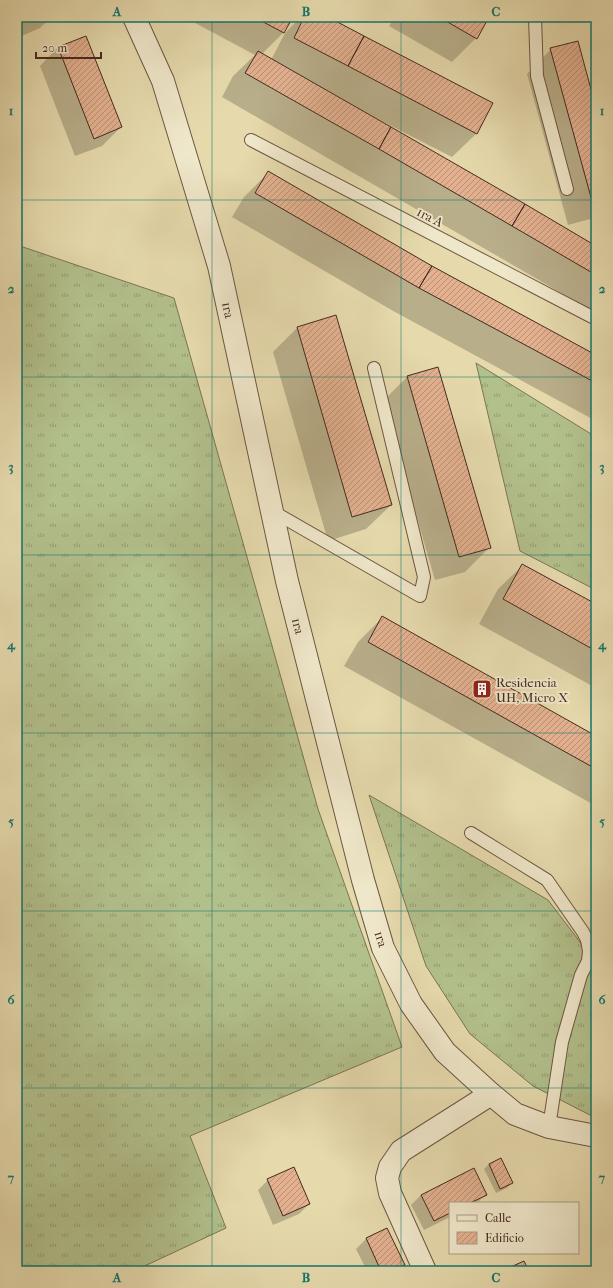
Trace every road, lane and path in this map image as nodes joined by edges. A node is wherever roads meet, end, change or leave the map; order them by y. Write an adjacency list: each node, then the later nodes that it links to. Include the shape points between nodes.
1 (134, 17): 7 (street, 1ra, via 163,81 219,266)
2 (535, 17): 4 (lane, via 537,76)
3 (251, 140): 5 (lane, 1ra A)
4 (567, 189)
5 (596, 319)
6 (374, 368): 7 (lane, via 424,577 420,596)
7 (272, 511): 9 (street, 1ra, via 287,581 363,880 383,948 411,1004 445,1052)
8 (471, 833): 10 (lane, via 547,880 587,940 588,961 581,975 562,1042)
9 (491, 1094): 10 (street, 1ra, via 514,1114); 12 (street, via 401,1151 390,1167 387,1178 390,1193)
10 (548, 1127): 11 (street, 1ra)
11 (596, 1136)
12 (425, 1271)

